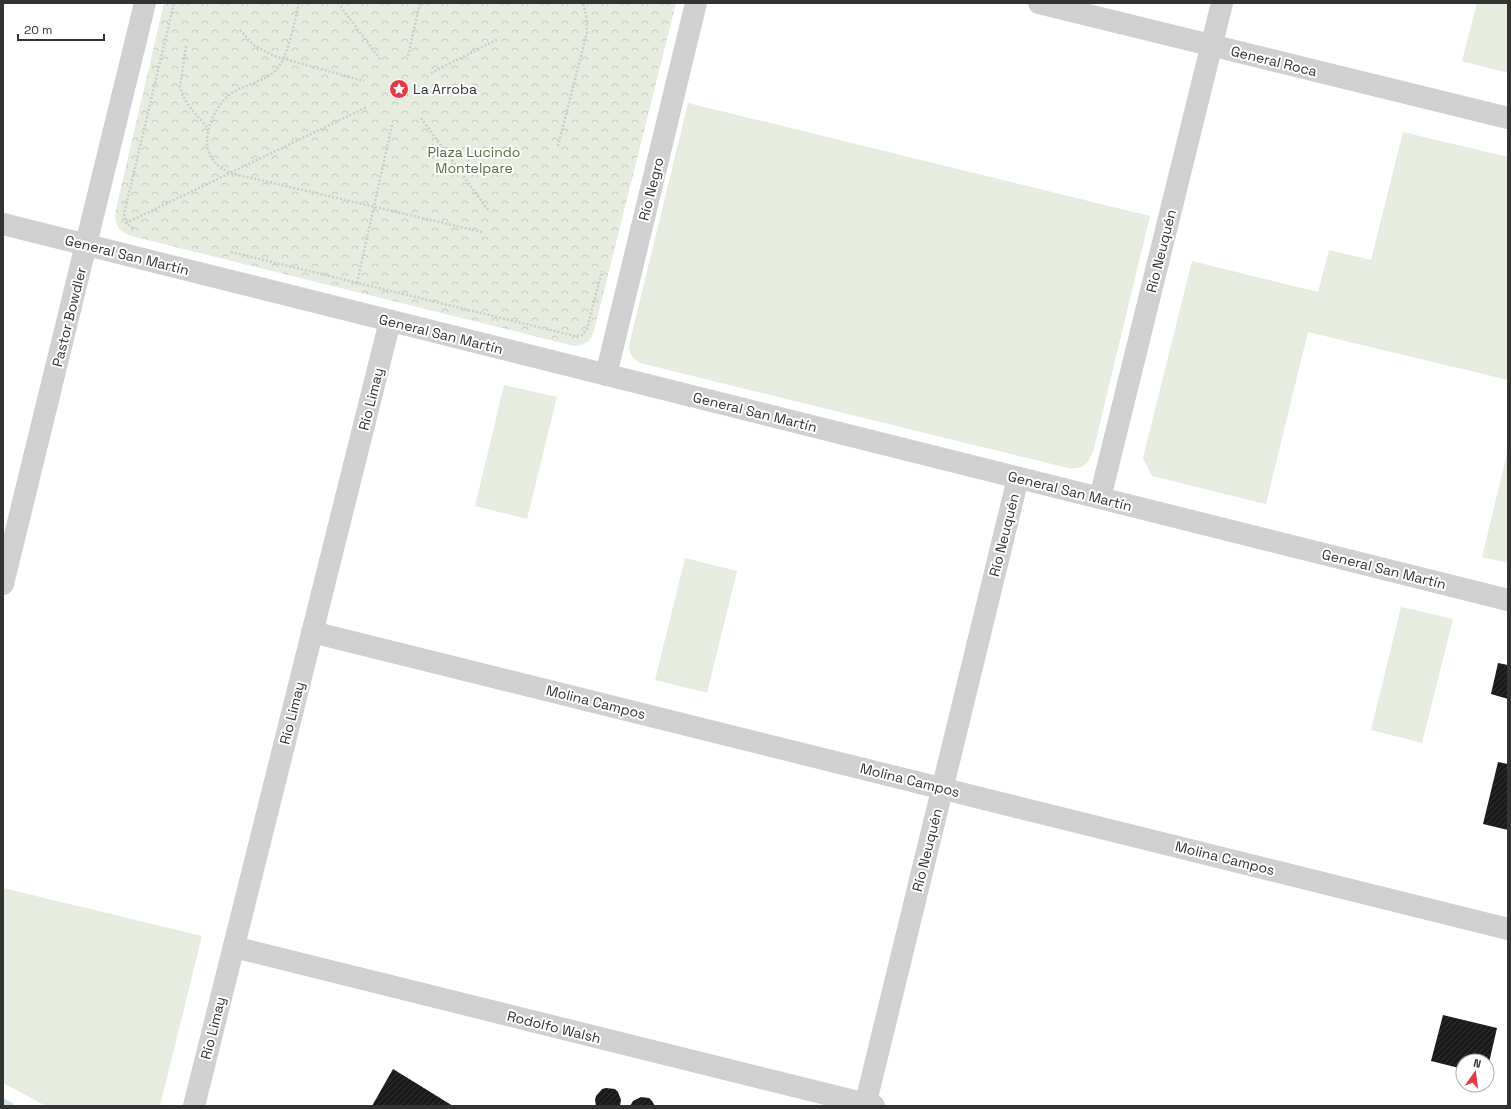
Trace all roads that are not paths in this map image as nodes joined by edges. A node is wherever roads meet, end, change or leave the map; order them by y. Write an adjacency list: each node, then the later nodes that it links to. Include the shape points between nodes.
1 (146, 3): 8 (street, Pastor Bowdler)
2 (696, 3): 10 (street, Río Negro)
3 (1039, 3): 5 (street, General Roca)
4 (1222, 3): 5 (street, Río Neuquén)
5 (1212, 45): 6 (street, General Roca); 12 (street, Río Neuquén)
6 (1508, 118)
7 (3, 224): 8 (street, General San Martín)
8 (86, 245): 9 (street, General San Martín); 13 (street, Pastor Bowdler)
9 (390, 321): 10 (street, General San Martín); 15 (street, Río Limay)
10 (606, 375): 11 (street, General San Martín)
11 (1018, 478): 12 (street, General San Martín); 16 (street, Río Neuquén)
12 (1100, 498): 14 (street, General San Martín)
13 (3, 584)
14 (1508, 600)
15 (312, 632): 16 (street, Molina Campos); 18 (street, Río Limay)
16 (942, 788): 17 (street, Molina Campos); 19 (street, Río Neuquén)
17 (1508, 929)
18 (234, 947): 19 (street, Rodolfo Walsh); 20 (street, Río Limay)
19 (868, 1105)
20 (194, 1106)

